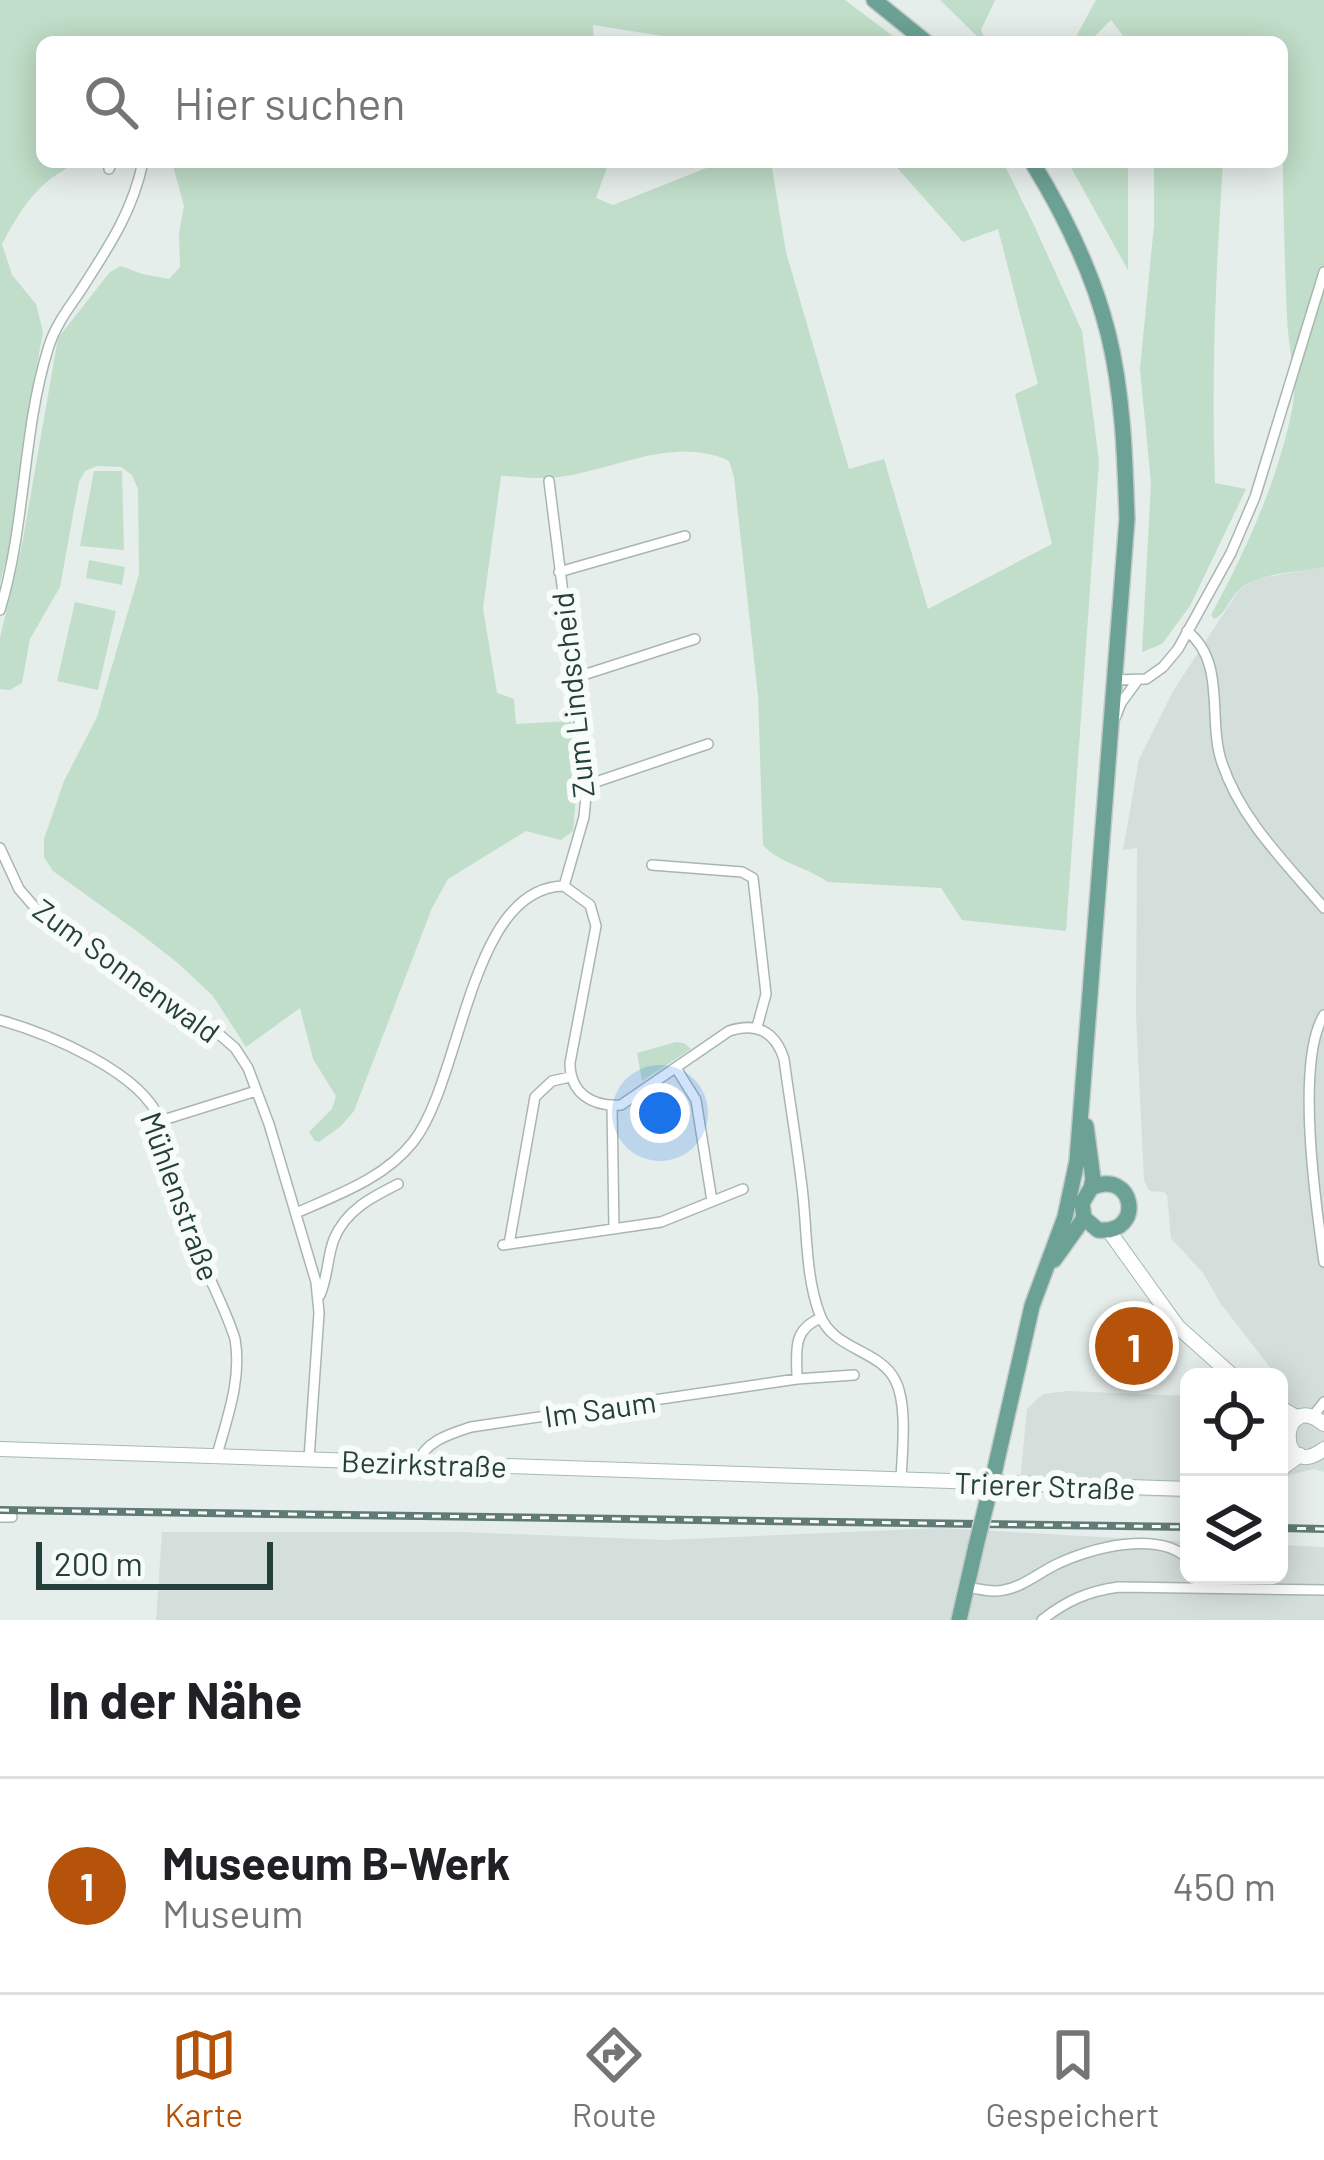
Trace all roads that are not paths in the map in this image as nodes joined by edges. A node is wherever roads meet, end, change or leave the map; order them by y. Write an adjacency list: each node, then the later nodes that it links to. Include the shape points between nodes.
1 (874, 0): 2 (main road)
2 (918, 36)
3 (141, 168): 9 (street, via 124,222 48,346)
4 (1036, 168): 13 (main road, via 1082,257 1108,333 1124,431)
5 (1324, 272): 10 (street, via 1255,497)
6 (549, 481): 8 (street, Zum Lindscheid)
7 (685, 536): 8 (street)
8 (559, 572): 12 (street, Zum Lindscheid)
9 (0, 610)
10 (1187, 632): 14 (street, via 1163,667); 21 (street, via 1211,667 1216,743 1230,784)
11 (695, 639): 12 (street)
12 (574, 678): 17 (street, Zum Lindscheid)
13 (1114, 680): 14 (street); 16 (main road)
14 (1137, 681): 16 (street)
15 (708, 744): 17 (street)
16 (1108, 745): 28 (main road)
17 (587, 785): 20 (street, Zum Lindscheid)
18 (0, 848): 27 (street, Zum Sonnenwald, via 38,911 228,1042)
19 (652, 865): 24 (street, via 753,878 766,994)
20 (564, 886): 26 (street, via 590,905 596,926); 35 (street, via 535,892 498,929 442,1090 412,1144 388,1168)
21 (1324, 908)
22 (1324, 1016): 39 (street, via 1310,1061)
23 (0, 1020): 30 (street, Mühlenstraße, via 103,1065)
24 (757, 1027): 25 (street, via 728,1030); 42 (street, via 784,1059)
25 (676, 1068): 29 (street); 34 (street, via 696,1100)
26 (570, 1077): 29 (street, via 587,1099); 37 (street, via 535,1097 506,1245)
27 (256, 1090): 30 (street); 35 (street, Zum Sonnenwald)
28 (1083, 1100): 32 (main road); 40 (main road, via 1069,1202)
29 (612, 1106): 37 (street)
30 (160, 1121): 51 (street, Mühlenstraße, via 187,1227 235,1339 234,1391)
31 (398, 1184): 41 (street, Zum Sonnenwald, via 342,1224)
32 (1099, 1186): 36 (main road, via 1082,1204); 38 (main road, via 1121,1189 1129,1202 1128,1217)
33 (743, 1189): 34 (street)
34 (712, 1201): 37 (street, via 661,1222)
35 (296, 1213): 41 (street, Zum Sonnenwald)
36 (1087, 1222): 38 (main road); 40 (main road)
37 (614, 1228)
38 (1115, 1228): 43 (street, via 1178,1327)
39 (1324, 1262)
40 (1036, 1294): 59 (main road, bridge)
41 (319, 1296): 53 (street, Zum Sonnenwald)
42 (821, 1318): 45 (street, via 800,1333); 55 (street, via 896,1381)
43 (1224, 1368)
44 (854, 1375): 45 (street, Im Saum)
45 (797, 1379): 54 (street, Im Saum, via 471,1427 438,1440)
46 (1324, 1402): 47 (street)
47 (1304, 1418): 49 (street, via 1287,1437)
48 (0, 1449): 51 (street, Bezirkstraße)
49 (1295, 1451): 50 (street); 52 (street)
50 (1322, 1452)
51 (217, 1455): 53 (street, Bezirkstraße)
52 (1288, 1457)
53 (310, 1459): 54 (street, Bezirkstraße)
54 (418, 1463): 55 (street, Bezirkstraße)
55 (901, 1481): 56 (street, Trierer Straße)
56 (1180, 1489)
57 (1180, 1551): 59 (street, via 1119,1546 1059,1563 1013,1588)
58 (1196, 1584): 60 (street)
59 (967, 1587): 62 (main road)
60 (1196, 1588): 61 (street); 63 (street, via 1095,1590)
61 (1324, 1590)
62 (959, 1620)
63 (1042, 1620)

